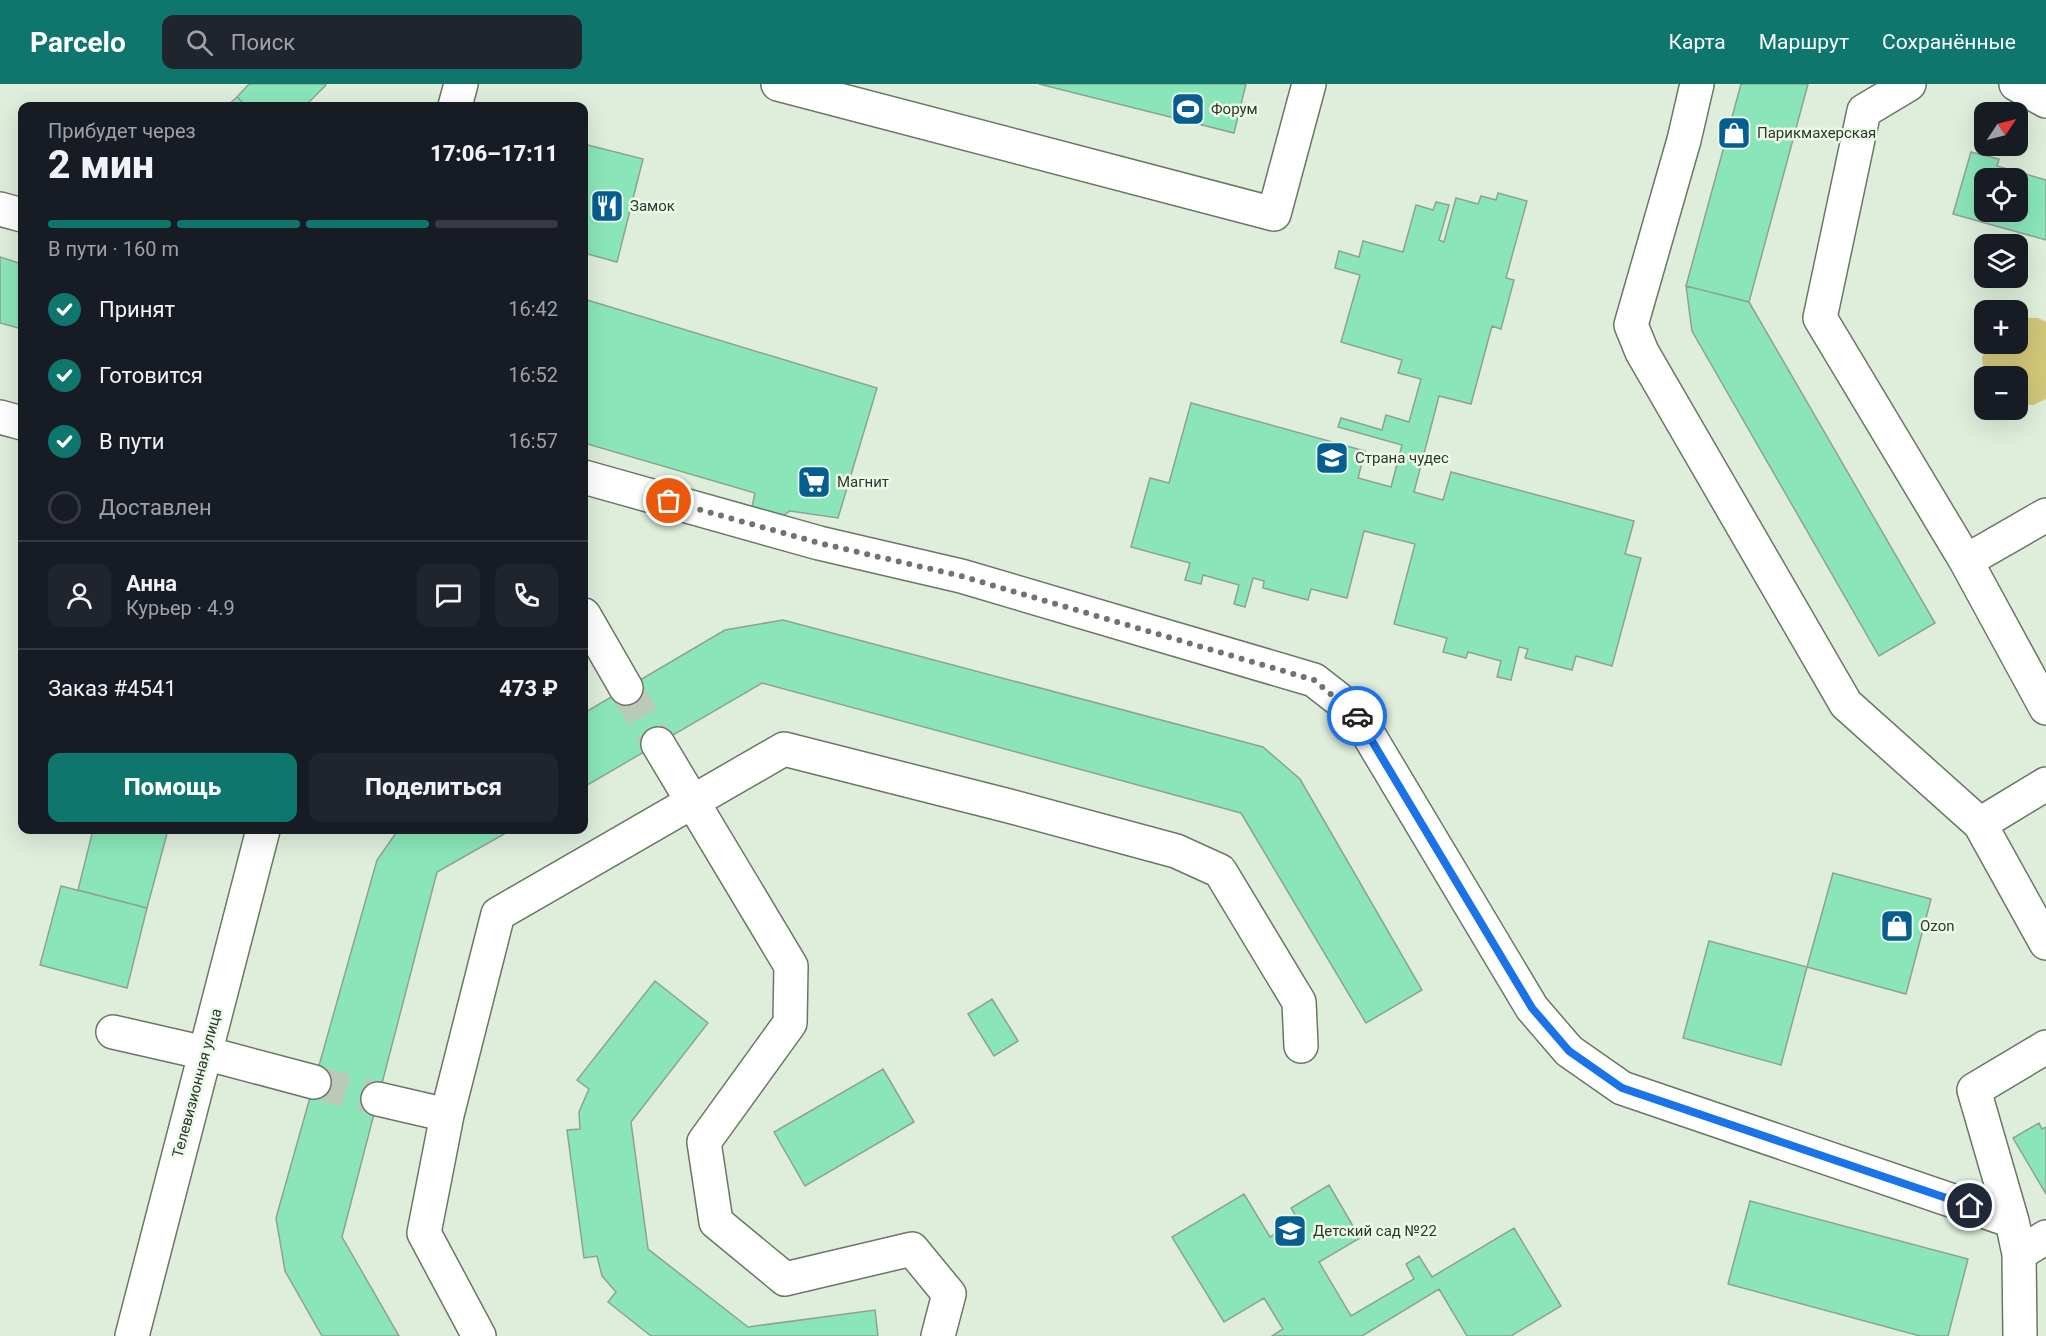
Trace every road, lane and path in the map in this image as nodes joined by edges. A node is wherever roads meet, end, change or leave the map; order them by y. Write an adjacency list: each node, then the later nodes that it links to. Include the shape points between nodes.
1 (461, 84): 8 (street)
2 (778, 84): 3 (street, via 1274,214)
3 (1309, 84)
4 (1697, 84): 22 (street, via 1631,325 1642,352 1846,704)
5 (1909, 84): 15 (street, via 1864,111 1820,318)
6 (2016, 84): 7 (street)
7 (2046, 101)
8 (456, 102)
9 (0, 208): 10 (street)
10 (18, 214)
11 (0, 417): 12 (street)
12 (18, 422)
13 (588, 478): 32 (street, via 819,543 961,576 1314,680 1355,712 1532,1008 1569,1051 1622,1088)
14 (2046, 515): 15 (street)
15 (1966, 561): 18 (street)
16 (588, 622): 17 (street)
17 (626, 688)
18 (2046, 708)
19 (658, 744): 21 (street)
20 (2046, 784): 22 (street)
21 (692, 802): 26 (street, via 784,748 1176,851 1220,871 1299,1002); 31 (street, via 498,914); 38 (street, via 791,966 790,1023 704,1142 716,1222 785,1279 912,1249 950,1294)
22 (1980, 824): 24 (street)
23 (262, 834): 28 (street, Телевизионная улица)
24 (2046, 943)
25 (113, 1032): 28 (street)
26 (1301, 1046)
27 (2046, 1047): 32 (street, via 1974,1090)
28 (205, 1053): 29 (street); 36 (street, Телевизионная улица)
29 (314, 1082)
30 (378, 1099): 31 (street)
31 (447, 1115): 37 (street, via 424,1233)
32 (2013, 1221): 34 (street)
33 (2046, 1237): 34 (street)
34 (2019, 1254): 39 (street)
35 (2046, 1327): 40 (street)
36 (132, 1336)
37 (479, 1336)
38 (938, 1336)
39 (2020, 1336)
40 (2038, 1336)

